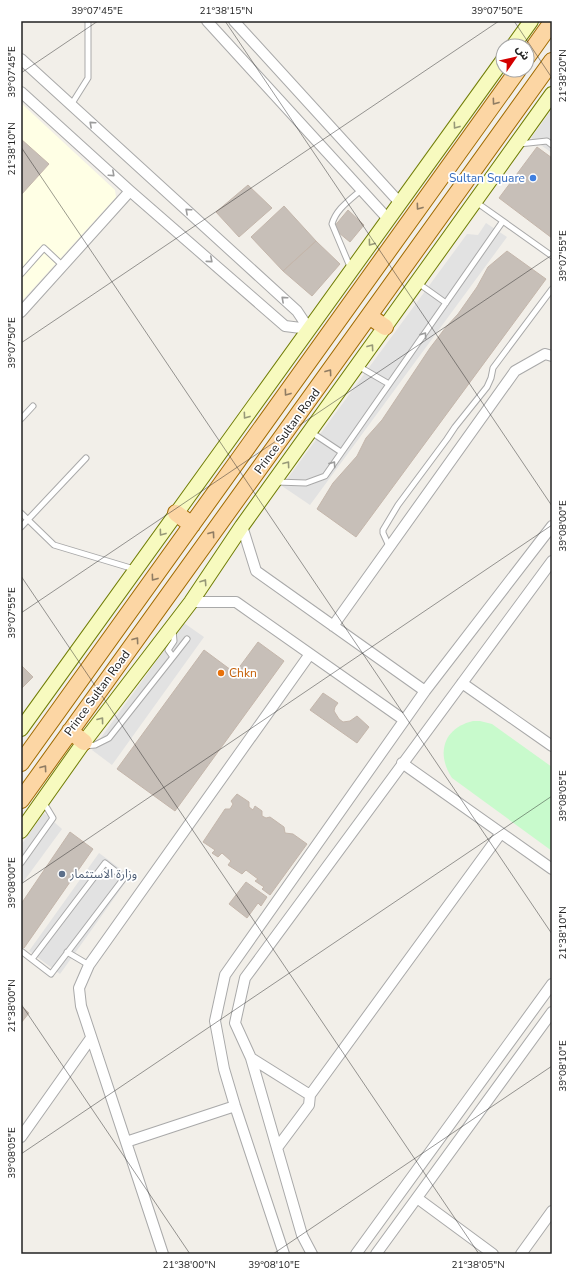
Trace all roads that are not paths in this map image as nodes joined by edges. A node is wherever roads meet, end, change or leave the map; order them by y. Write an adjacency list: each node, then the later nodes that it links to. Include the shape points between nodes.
1 (88, 21): 14 (lane, via 88,78)
2 (207, 21): 17 (street)
3 (234, 21): 20 (street)
4 (531, 21): 6 (main road)
5 (552, 22): 7 (main road)
6 (519, 38)
7 (535, 46)
8 (21, 59): 14 (street)
9 (552, 61): 31 (main road, Prince Sultan Road)
10 (495, 71): 20 (main road, one-way to 20)
11 (512, 78): 46 (main road, Prince Sultan Road, one-way to 46)
12 (21, 92): 18 (street, one-way to 18)
13 (552, 94): 15 (main road)
14 (71, 104): 33 (street, one-way to 14, via 297,311)
15 (516, 144): 16 (lane, via 547,141); 19 (main road)
16 (552, 145)
17 (361, 190): 21 (street); 25 (lane, via 339,210 332,224)
18 (130, 191): 24 (street); 33 (street, one-way to 33, via 285,326)
19 (475, 202): 22 (lane); 27 (main road)
20 (400, 203): 21 (main road)
21 (388, 219): 25 (main road, one-way to 25)
22 (503, 221): 23 (lane); 29 (lane)
23 (552, 256)
24 (63, 266): 26 (lane, via 44,248); 30 (street)
25 (352, 270): 33 (main road)
26 (21, 274)
27 (417, 283): 29 (lane); 32 (main road)
28 (552, 289): 50 (lane, via 493,368 487,387 398,505 383,530)
29 (446, 303): 36 (lane, one-way to 29)
30 (21, 312)
31 (369, 316): 32 (main road); 63 (main road, Prince Sultan Road, one-way to 31)
32 (385, 327): 35 (main road, one-way to 32)
33 (309, 328): 44 (main road, one-way to 44)
34 (552, 356): 50 (street, via 545,354 515,371)
35 (358, 365): 36 (lane); 39 (main road)
36 (389, 384): 40 (lane)
37 (33, 406): 38 (lane)
38 (21, 419)
39 (310, 432): 40 (lane); 42 (main road, one-way to 39)
40 (342, 452): 42 (lane, one-way to 40, via 306,483 325,476)
41 (86, 458): 45 (lane)
42 (273, 482): 47 (main road)
43 (21, 513): 45 (lane)
44 (176, 513): 46 (main road); 52 (main road, one-way to 52)
45 (28, 520): 49 (lane); 52 (lane, via 54,545)
46 (192, 525): 67 (main road, Prince Sultan Road, one-way to 67)
47 (242, 526): 53 (main road, one-way to 47); 55 (street, via 256,571)
48 (552, 526): 60 (street)
49 (21, 527)
50 (390, 546): 55 (street)
51 (552, 561): 59 (street)
52 (136, 570): 62 (main road)
53 (191, 602): 54 (main road); 57 (street, via 236,602)
54 (172, 626): 58 (lane, via 174,641 168,650); 64 (main road, one-way to 54)
55 (333, 626): 60 (street)
56 (187, 639): 58 (lane)
57 (310, 654): 61 (street); 77 (street)
58 (173, 657): 64 (lane, via 109,738 95,745)
59 (462, 683): 65 (street); 66 (street)
60 (425, 691): 61 (street)
61 (404, 720): 83 (street, via 225,975 216,1021 224,1069)
62 (21, 729)
63 (70, 731): 64 (main road); 68 (main road, Prince Sultan Road, one-way to 63)
64 (83, 744): 69 (main road)
65 (552, 746)
66 (402, 763): 71 (street); 81 (street, via 245,978 235,1023)
67 (21, 764)
68 (21, 800)
69 (42, 801): 70 (main road); 72 (lane, via 53,818)
70 (21, 831)
71 (501, 833): 73 (street); 82 (street)
72 (21, 863)
73 (552, 869)
74 (21, 951): 76 (lane)
75 (67, 952): 76 (lane, via 51,974); 76 (lane, via 124,878 105,863); 77 (lane)
76 (32, 959)
77 (89, 965): 80 (street, via 79,988 81,1006)
78 (552, 984): 92 (street)
79 (552, 1012): 87 (street)
80 (91, 1038): 84 (street); 85 (street)
81 (251, 1058): 82 (street); 86 (street)
82 (310, 1095): 86 (street, via 309,1105)
83 (235, 1106): 85 (street); 90 (street)
84 (21, 1137)
85 (126, 1142): 89 (street)
86 (277, 1148): 91 (street, via 302,1235)
87 (417, 1198): 93 (street); 94 (street)
88 (552, 1211): 95 (street)
89 (163, 1254)
90 (284, 1254)
91 (312, 1254)
92 (356, 1254)
93 (376, 1254)
94 (493, 1254)
95 (521, 1254)

